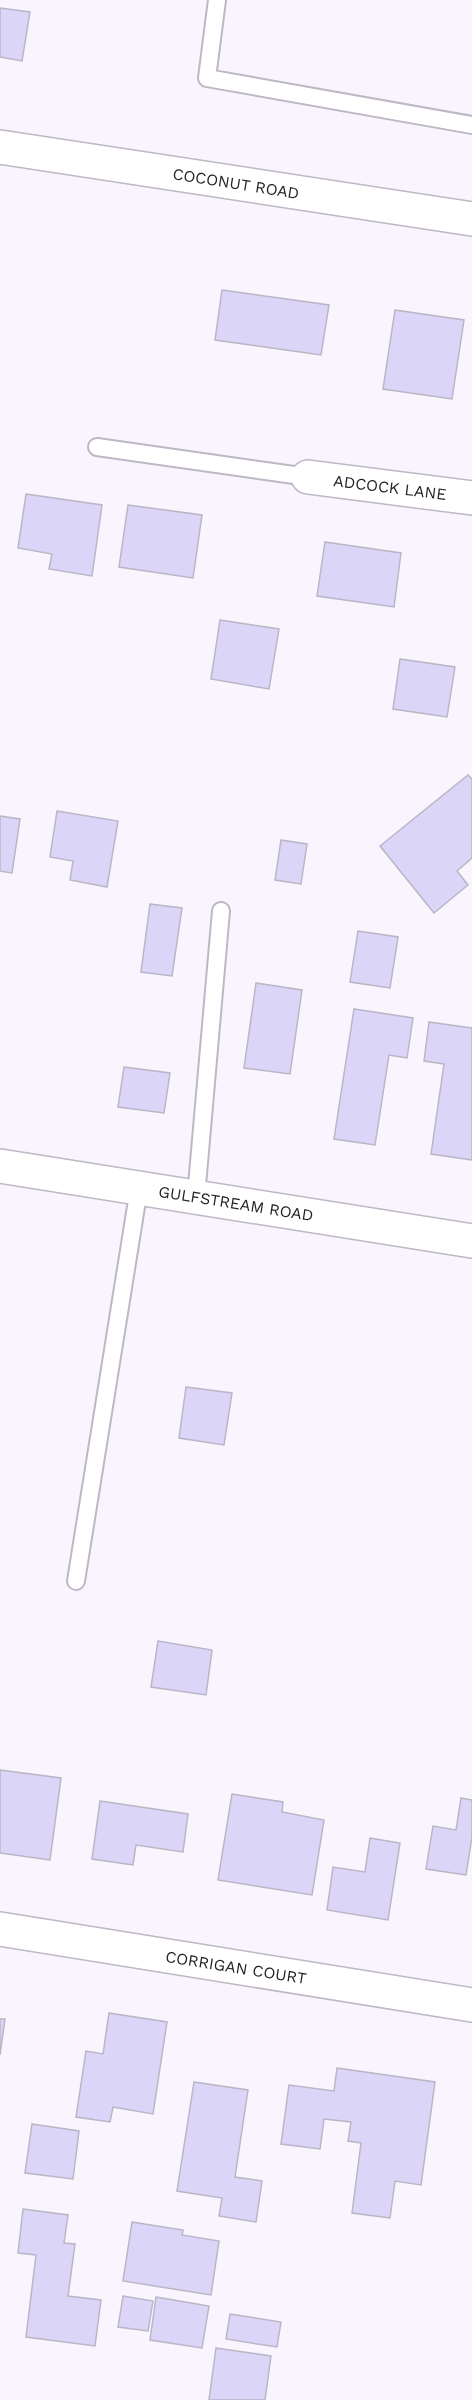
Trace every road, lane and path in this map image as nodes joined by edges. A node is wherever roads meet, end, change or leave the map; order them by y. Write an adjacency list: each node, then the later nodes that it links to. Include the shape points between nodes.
1 (217, 0): 2 (lane, via 207,78)
2 (472, 125)
3 (0, 147): 4 (street, COCONUT ROAD)
4 (472, 219)
5 (97, 447): 6 (lane)
6 (308, 477): 7 (street, ADCOCK LANE)
7 (472, 498)
8 (221, 910): 11 (lane)
9 (0, 1166): 10 (street, GULFSTREAM ROAD)
10 (139, 1188): 11 (street, GULFSTREAM ROAD); 13 (lane)
11 (196, 1197): 12 (street, GULFSTREAM ROAD)
12 (472, 1241)
13 (76, 1581)
14 (0, 1929): 15 (street, CORRIGAN COURT)
15 (472, 2005)

